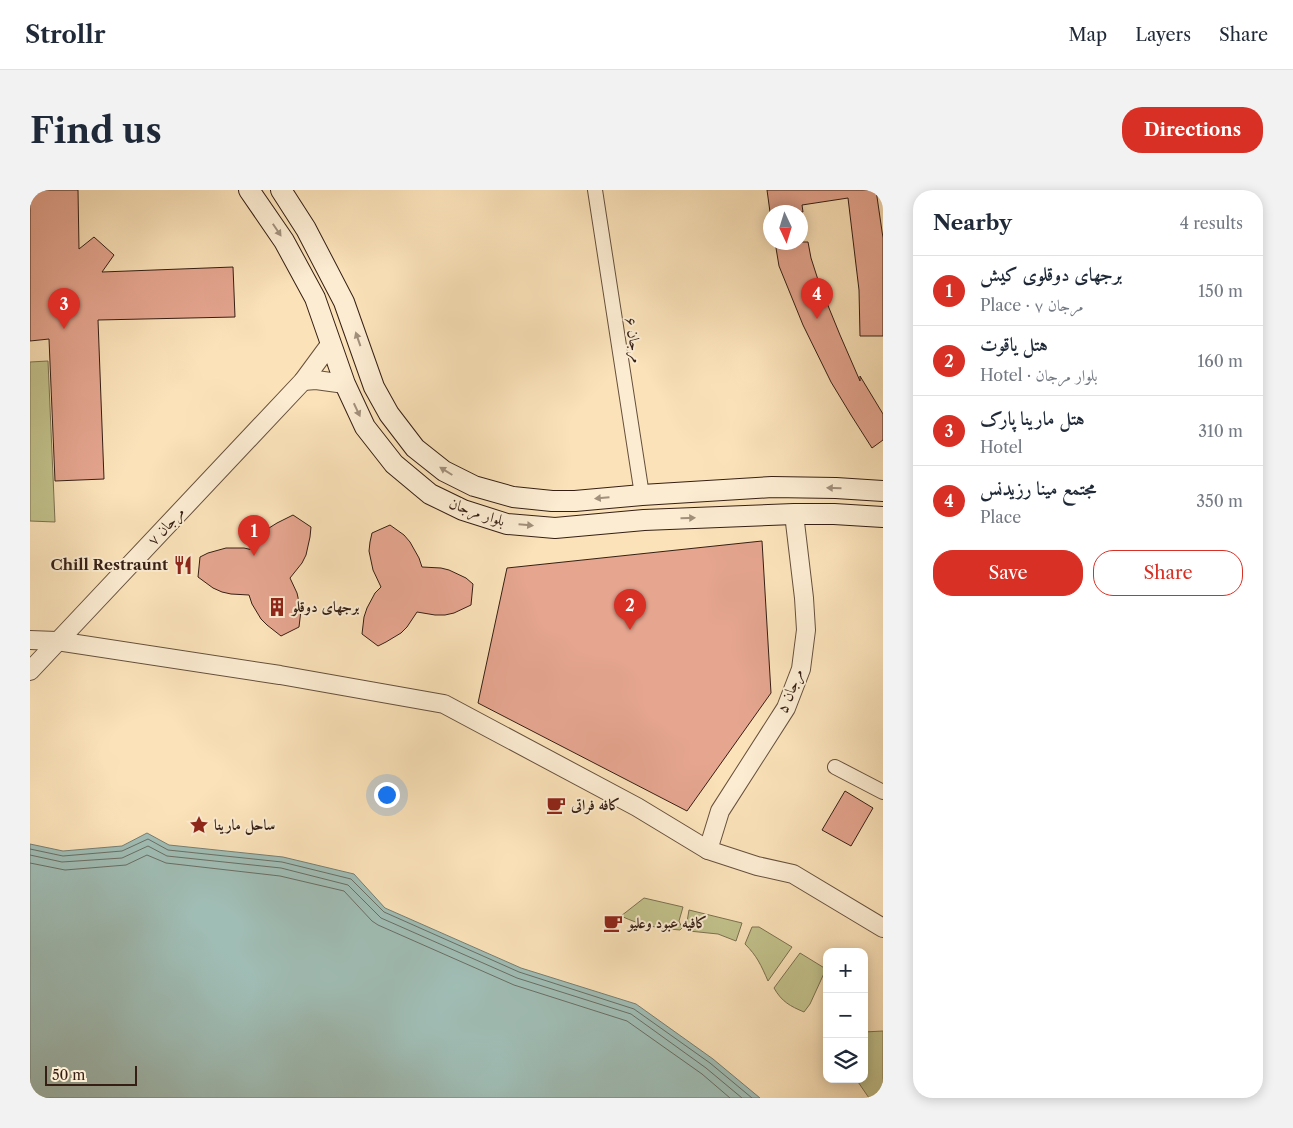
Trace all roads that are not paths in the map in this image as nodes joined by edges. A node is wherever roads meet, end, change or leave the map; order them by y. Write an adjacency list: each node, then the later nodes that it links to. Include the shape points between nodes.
1 (250, 190): 4 (main road, بلوار مرجان, one-way to 4, via 284,240 315,298)
2 (281, 190): 8 (main road, بلوار مرجان, one-way to 2, via 552,501 513,497 474,486 444,471 415,448 389,414 374,387 344,302 306,229)
3 (594, 190): 8 (street, مرجان ۶)
4 (331, 343): 5 (street, مرجان ۷); 6 (main road, بلوار مرجان)
5 (303, 381): 6 (street); 13 (street, مرجان ۷)
6 (345, 384): 11 (main road, بلوار مرجان, one-way to 11, via 365,427 394,464 430,494 463,510 507,524 555,528)
7 (883, 491): 8 (main road, بلوار مرجان, one-way to 8, via 772,487)
8 (642, 495): 11 (main road)
9 (794, 514): 10 (main road, بلوار مرجان); 11 (main road, بلوار مرجان, one-way to 9); 17 (street, مرجان ۵, via 806,630 802,668 786,708 720,811)
10 (883, 517)
11 (644, 520)
12 (30, 640): 13 (street)
13 (57, 642): 14 (street, مرجان ۷); 17 (street, via 280,675 444,704 629,802)
14 (30, 671)
15 (835, 767): 16 (street)
16 (883, 792)
17 (708, 850): 18 (street, via 794,874)
18 (883, 928)

